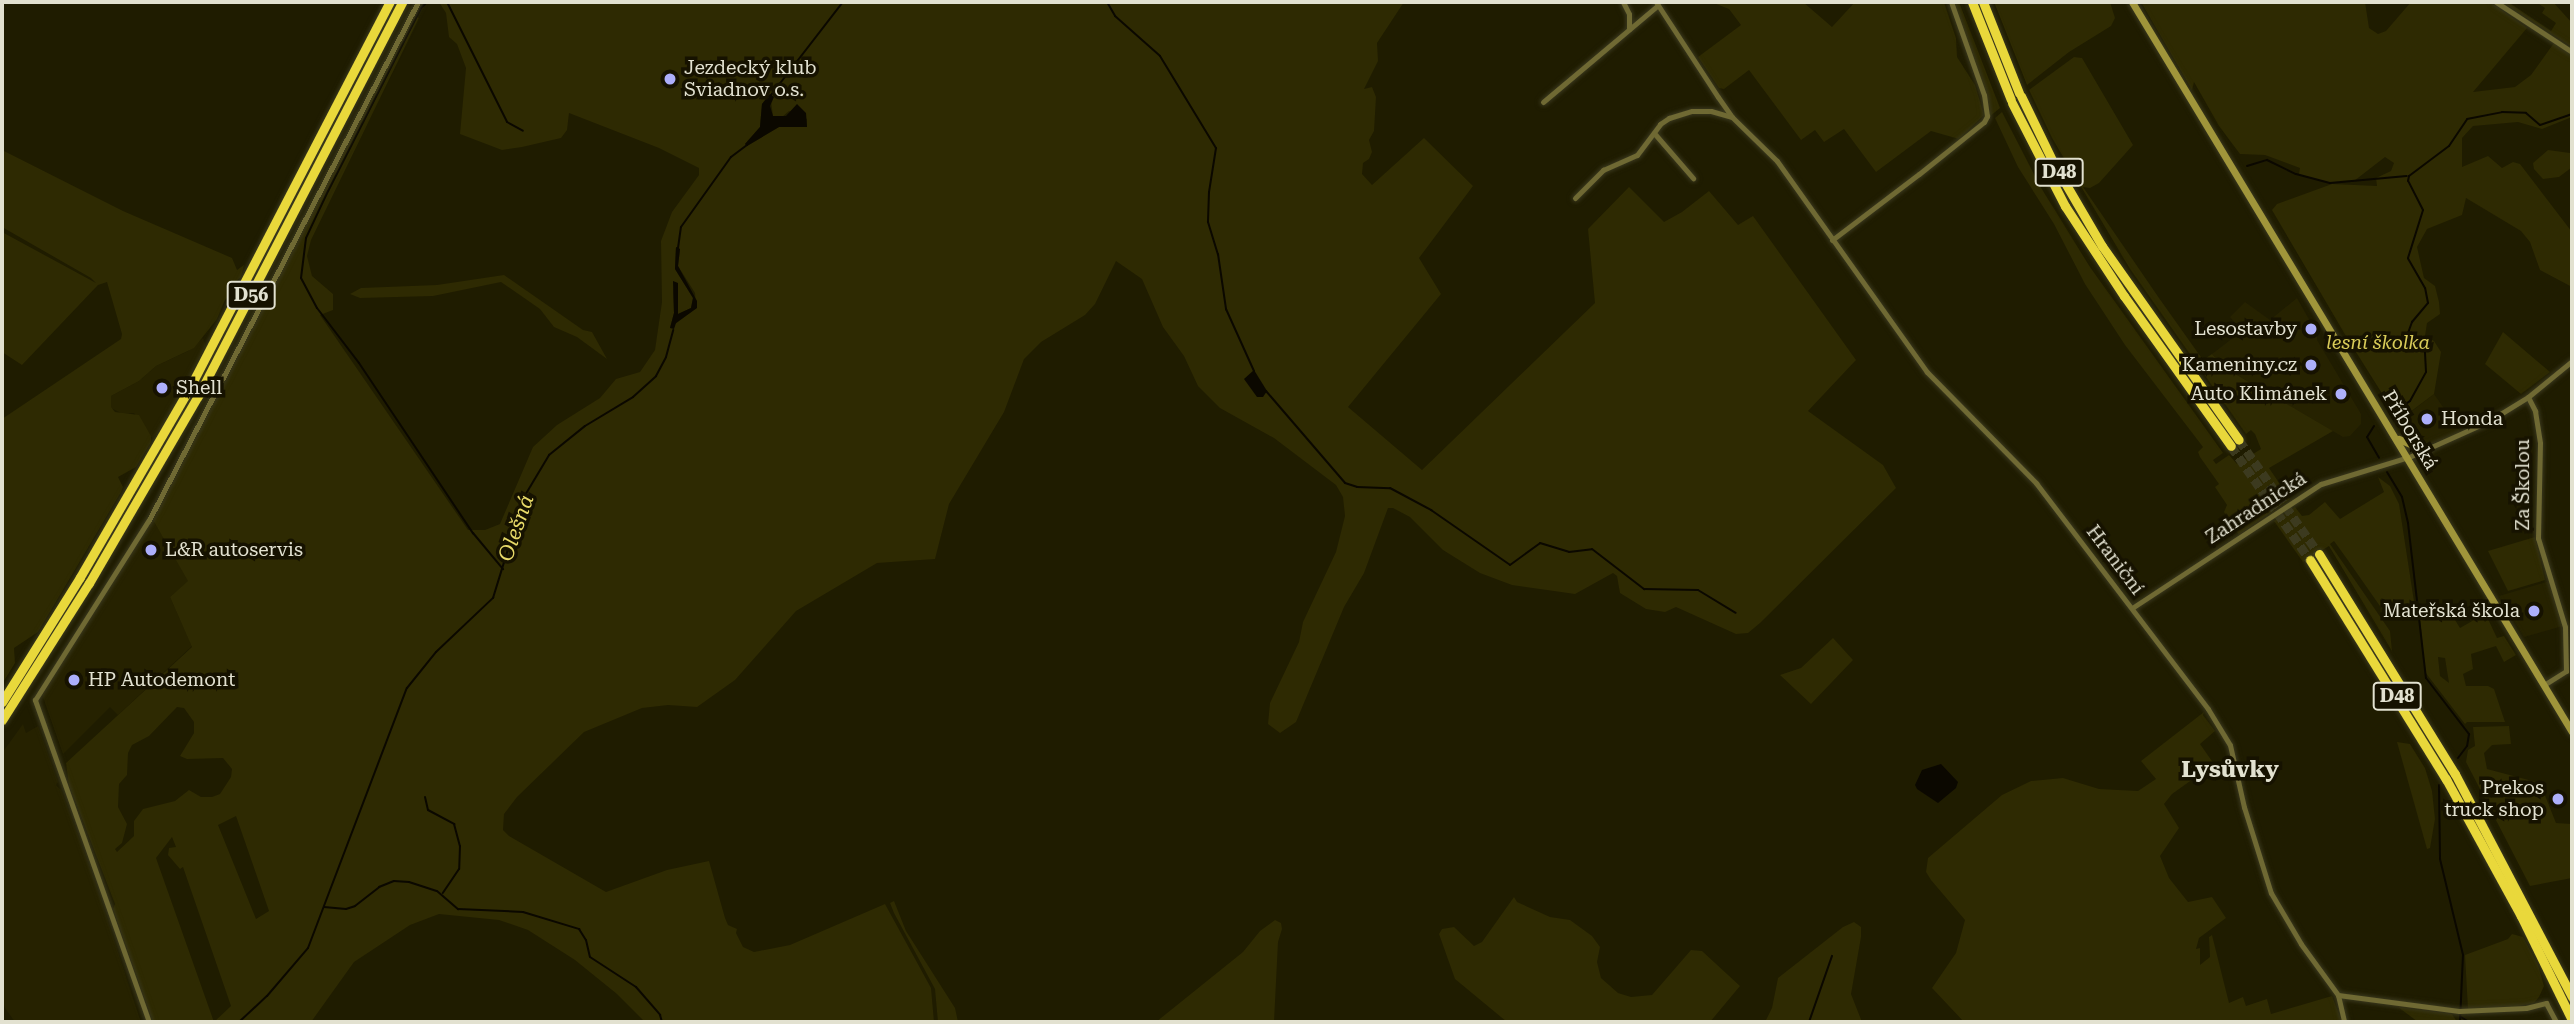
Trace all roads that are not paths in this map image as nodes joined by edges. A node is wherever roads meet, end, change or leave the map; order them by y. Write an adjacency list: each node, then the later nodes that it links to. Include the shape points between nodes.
1 (390, 2): 28 (highway, D56, via 188,391 87,567)
2 (402, 2): 29 (highway, D56, via 198,396 89,583)
3 (418, 2): 34 (street, via 149,520 36,700)
4 (1623, 2): 11 (street)
5 (1951, 2): 18 (street, via 1988,108 1984,122)
6 (1972, 2): 7 (highway, D48, via 2012,101 2065,206 2131,306 2235,443 2102,246 2054,164)
7 (1983, 2)
8 (2132, 2): 21 (main road, Příborská)
9 (2496, 2): 12 (street)
10 (1657, 3): 11 (street); 14 (street, Hraniční)
11 (1629, 29): 13 (street)
12 (2572, 52)
13 (1544, 102)
14 (1732, 117): 15 (street, via 1692,111 1669,118); 18 (street, Hraniční, via 1777,161)
15 (1654, 133): 16 (street); 17 (street, via 1637,155 1603,170)
16 (1693, 178)
17 (1575, 198)
18 (1832, 240): 26 (street, Hraniční, via 1927,372 2036,483)
19 (2572, 361): 20 (street, Zahradnická)
20 (2528, 397): 22 (street, Zahradnická); 27 (street, Za Školou, via 2540,443 2539,538 2565,627 2566,671)
21 (2396, 437): 22 (main road); 23 (main road, Příborská)
22 (2426, 450): 23 (street, Zahradnická)
23 (2409, 457): 26 (street, Zahradnická, via 2321,484); 27 (main road, Příborská)
24 (2319, 554): 32 (highway, D48, via 2445,757)
25 (2310, 560): 33 (highway, D48, via 2446,779)
26 (2132, 608): 31 (street, Hraniční, via 2230,745 2271,893)
27 (2544, 685): 30 (main road, Příborská)
28 (2, 702)
29 (2, 720)
30 (2572, 733)
31 (2338, 995): 35 (street); 36 (street, via 2460,1011 2546,1003)
32 (2572, 997)
33 (2572, 1020)
34 (149, 1022)
35 (2344, 1022)
36 (2556, 1022)

